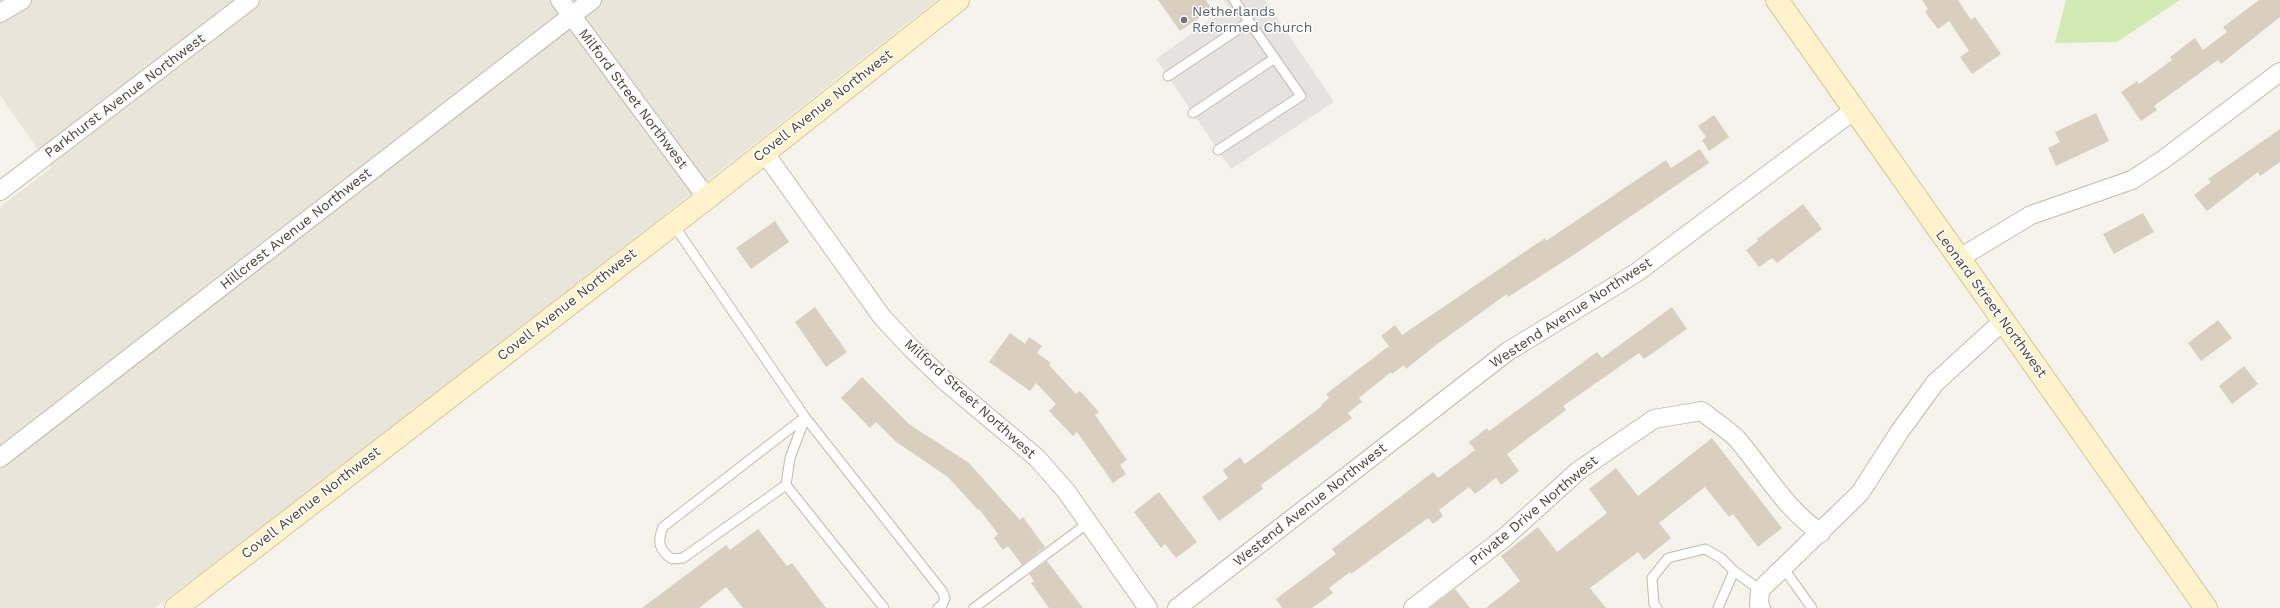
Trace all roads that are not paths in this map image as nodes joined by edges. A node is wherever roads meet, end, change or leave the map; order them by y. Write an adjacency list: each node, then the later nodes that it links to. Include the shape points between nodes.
1 (22, 0): 8 (street)
2 (250, 0): 18 (street, Parkhurst Avenue Northwest)
3 (560, 0): 9 (street, Milford Street Northwest)
4 (592, 0): 9 (street, Hillcrest Avenue Northwest)
5 (958, 0): 17 (street, Covell Avenue Northwest)
6 (1234, 0): 10 (lane)
7 (1776, 0): 14 (street, Leonard Street Northwest)
8 (0, 13)
9 (571, 16): 19 (street, Milford Street Northwest); 24 (street, Hillcrest Avenue Northwest)
10 (1249, 22): 11 (lane); 13 (lane)
11 (1275, 58): 15 (lane); 16 (lane, via 1301,96)
12 (2280, 72): 21 (street, via 2132,180 2031,215)
13 (1168, 76)
14 (1854, 111): 21 (street, Leonard Street Northwest); 36 (street, Westend Avenue Northwest, via 1636,273 1507,352)
15 (1193, 113)
16 (1218, 150)
17 (764, 152): 19 (street, Covell Avenue Northwest); 26 (street, Milford Street Northwest, via 882,317 946,381 1037,458)
18 (0, 191)
19 (707, 198): 20 (street, Covell Avenue Northwest)
20 (672, 223): 23 (lane); 31 (street, Covell Avenue Northwest)
21 (1958, 259): 22 (street, Leonard Street Northwest)
22 (2003, 321): 27 (street, via 1935,383 1900,430 1860,493); 42 (street, Leonard Street Northwest)
23 (805, 417): 25 (lane, via 790,458); 25 (lane, via 663,527 658,538 662,552 672,559 683,558); 33 (lane, via 942,592 945,598)
24 (0, 458)
25 (786, 485): 32 (lane)
26 (1088, 523): 34 (lane); 35 (street, Milford Street Northwest)
27 (1821, 533): 28 (street); 37 (street, Private Drive Northwest, via 1788,504 1736,439 1702,412 1654,419 1578,471 1504,538)
28 (1784, 569): 30 (street); 41 (lane)
29 (1734, 571): 30 (lane); 38 (lane, via 1722,558 1705,549 1668,558 1652,578 1654,604); 39 (lane)
30 (1760, 590): 40 (street)
31 (176, 608)
32 (884, 608)
33 (938, 608)
34 (974, 608)
35 (1148, 608)
36 (1177, 608)
37 (1413, 608)
38 (1657, 608)
39 (1718, 608)
40 (1761, 608)
41 (1812, 608)
42 (2206, 608)

